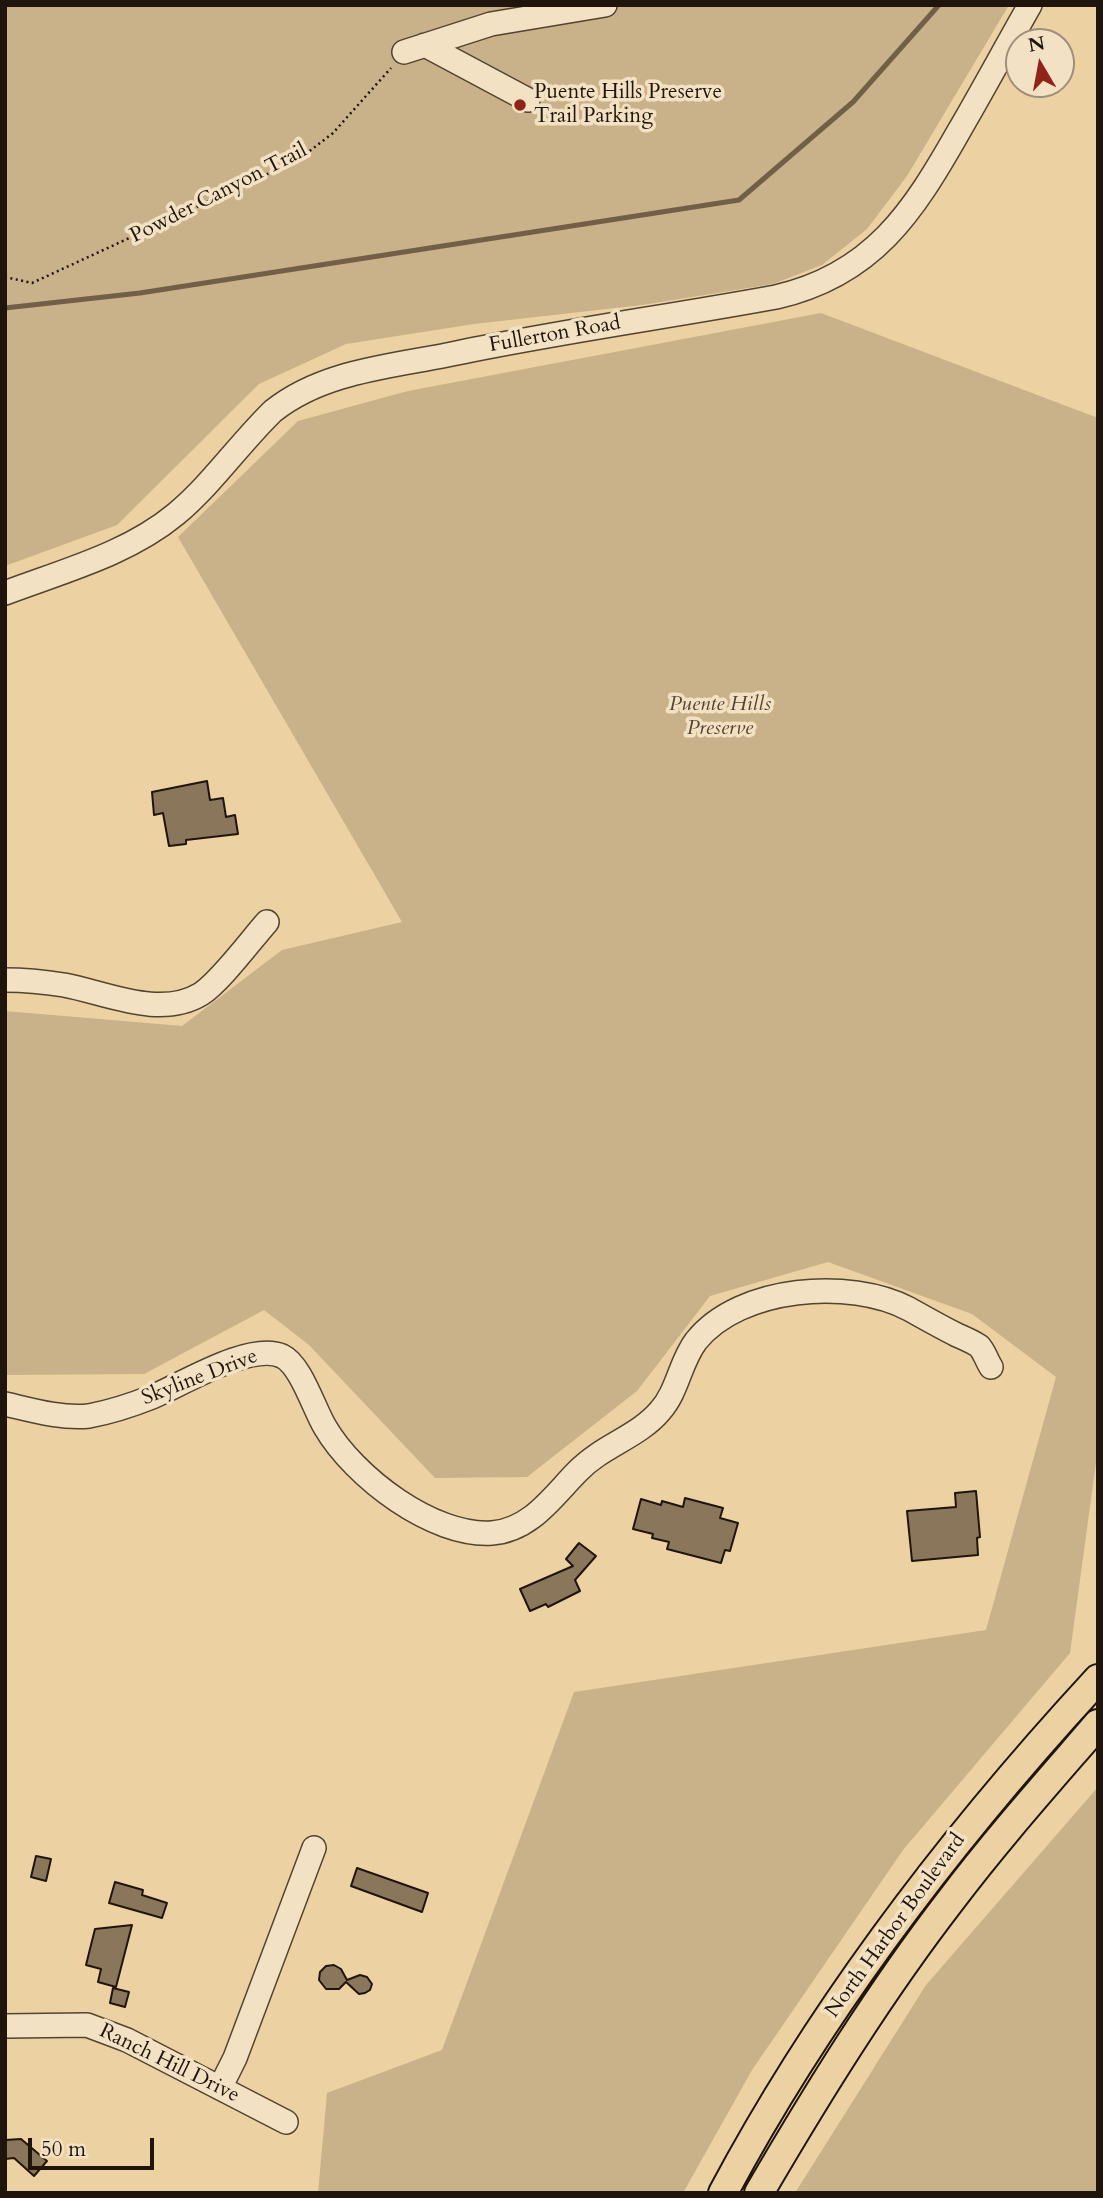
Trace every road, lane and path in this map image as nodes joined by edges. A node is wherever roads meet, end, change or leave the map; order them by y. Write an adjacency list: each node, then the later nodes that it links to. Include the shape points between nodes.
1 (605, 5): 3 (street, via 491,24)
2 (1030, 5): 6 (street, Fullerton Road, via 917,200 876,247 832,278 776,297 497,345 314,385 273,411 195,496 157,528 120,549)
3 (415, 48): 4 (street); 5 (path, Powder Canyon Trail, via 333,132 298,160 32,283)
4 (528, 100)
5 (5, 278)
6 (5, 593)
7 (267, 922): 8 (street, via 204,992 180,1002 145,1003 55,984)
8 (5, 980)
9 (990, 1367): 10 (street, Skyline Drive, via 980,1347 882,1298 811,1292 758,1302 724,1318 697,1340 667,1402 655,1416 588,1460 532,1518 494,1533 440,1524 370,1478 335,1443 291,1362 276,1354 245,1357 151,1397 93,1415 71,1416)
10 (5, 1404)
11 (1098, 1679): 17 (main road, North Harbor Boulevard, via 1021,1763 873,1951 809,2047)
12 (1098, 1724): 18 (main road, North Harbor Boulevard, via 935,1921 874,2006)
13 (314, 1848): 15 (street, via 236,2057)
14 (5, 2026): 15 (street, Ranch Hill Drive, via 87,2025 127,2040)
15 (220, 2088): 16 (street, Ranch Hill Drive)
16 (286, 2122)
17 (723, 2193)
18 (759, 2193)

